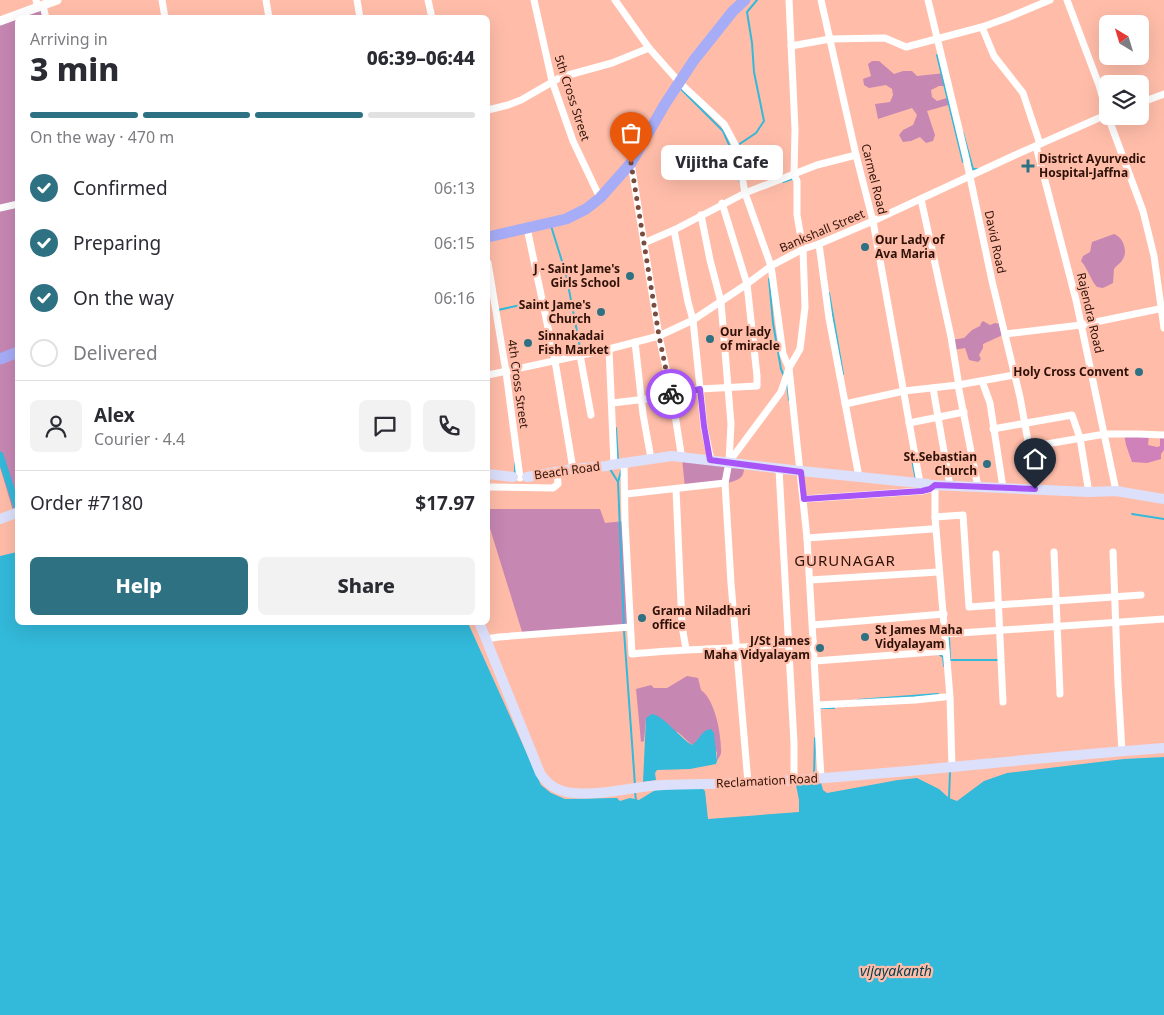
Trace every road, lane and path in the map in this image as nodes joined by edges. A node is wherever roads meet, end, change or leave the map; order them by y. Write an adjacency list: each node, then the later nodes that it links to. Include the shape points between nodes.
1 (57, 0): 14 (street)
2 (162, 0): 15 (street)
3 (266, 0): 16 (street)
4 (356, 0): 17 (street)
5 (428, 0): 18 (street)
6 (534, 0): 25 (street, 5th Cross Street)
7 (615, 0): 24 (street)
8 (745, 0): 26 (highway, via 727,18)
9 (789, 0): 23 (street)
10 (821, 0): 21 (street, Carmel Road)
11 (928, 0): 22 (street, David Road)
12 (1050, 0): 20 (street)
13 (1068, 0): 27 (street)
14 (39, 4): 19 (street)
15 (164, 15)
16 (268, 15)
17 (359, 15)
18 (431, 15)
19 (0, 21)
20 (982, 27): 22 (street); 33 (street, Rajendra Road, via 994,56 1023,93)
21 (830, 39): 22 (street, via 885,38 906,47); 23 (street); 34 (street, Carmel Road)
22 (936, 39): 37 (street, David Road)
23 (791, 46): 36 (street)
24 (649, 48): 25 (street); 26 (street)
25 (552, 81): 30 (street, via 521,100); 39 (street, 5th Cross Street, via 573,141)
26 (680, 82): 35 (highway); 38 (street, via 724,124 737,148)
27 (1099, 85)
28 (1164, 94): 29 (street)
29 (1149, 100)
30 (490, 110)
31 (1099, 118): 33 (street, Bankshall Street)
32 (1111, 125): 56 (street, via 1143,211)
33 (1038, 145): 37 (street, Bankshall Street); 58 (street, Rajendra Road)
34 (856, 155): 36 (street); 45 (street, Carmel Road)
35 (631, 163): 39 (highway); 49 (street)
36 (794, 175): 38 (street); 51 (street)
37 (969, 177): 40 (street, Bankshall Street); 60 (street, David Road)
38 (745, 193): 41 (street); 52 (street)
39 (600, 198): 46 (highway, via 573,216)
40 (921, 199): 45 (street, Bankshall Street); 73 (street)
41 (722, 203): 44 (street); 54 (street)
42 (15, 205): 43 (street)
43 (0, 208)
44 (701, 215): 47 (street); 55 (street)
45 (873, 221): 50 (street, Bankshall Street); 77 (street, Carmel Road)
46 (527, 228): 48 (highway); 67 (street)
47 (674, 230): 49 (street); 57 (street)
48 (490, 237)
49 (644, 243): 61 (street)
50 (819, 244): 51 (street, Bankshall Street); 81 (street)
51 (803, 249): 52 (street, Bankshall Street); 68 (street, via 805,307 800,349)
52 (771, 266): 54 (street, Bankshall Street); 68 (street, via 783,354)
53 (490, 275): 69 (street, 4th Cross Street)
54 (747, 284): 55 (street, Bankshall Street); 74 (street, via 757,386)
55 (721, 302): 57 (street, Bankshall Street); 74 (street)
56 (1163, 308): 58 (street); 59 (street)
57 (693, 320): 61 (street, Bankshall Street); 76 (street)
58 (1081, 325): 60 (street); 88 (street, Rajendra Road)
59 (1164, 328)
60 (1005, 334): 71 (street, David Road)
61 (659, 336): 62 (street, Bankshall Street); 78 (street)
62 (635, 342): 63 (street, Bankshall Street); 79 (street)
63 (609, 349): 65 (street, Bankshall Street); 80 (street)
64 (15, 353): 66 (highway)
65 (580, 355): 67 (street, Bankshall Street); 83 (street)
66 (0, 359)
67 (554, 361): 69 (street, Bankshall Street); 97 (street)
68 (790, 368): 95 (street, via 781,392); 100 (street)
69 (506, 372): 70 (street, Bankshall Street); 102 (street, 4th Cross Street)
70 (490, 375)
71 (1014, 375): 72 (street); 86 (street, David Road)
72 (982, 381): 73 (street); 87 (street, via 990,404)
73 (958, 382): 75 (street); 82 (street)
74 (728, 387): 76 (street); 95 (street, via 731,424)
75 (933, 388): 77 (street); 84 (street)
76 (700, 389): 78 (street); 94 (street)
77 (904, 391): 81 (street); 85 (street, Carmel Road)
78 (672, 396): 79 (street); 92 (street)
79 (641, 400): 80 (street); 93 (street)
80 (612, 403): 96 (street)
81 (845, 404): 103 (street)
82 (964, 412): 84 (street); 109 (street)
83 (590, 415)
84 (937, 417): 85 (street); 106 (street)
85 (909, 423): 105 (street, Carmel Road)
86 (1025, 423): 87 (street); 90 (street, via 1072,415); 91 (street, David Road)
87 (993, 428): 111 (street)
88 (1105, 434): 89 (street); 90 (street); 107 (street, Rajendra Road)
89 (1164, 436)
90 (1080, 438): 91 (street); 110 (street)
91 (1029, 447): 113 (street, David Road)
92 (681, 453)
93 (651, 456): 94 (main road, Beach Road); 96 (main road, Beach Road)
94 (710, 460): 95 (main road, Beach Road)
95 (729, 462): 98 (main road, Beach Road); 104 (street)
96 (614, 464): 97 (main road, Beach Road); 114 (street)
97 (573, 468): 99 (main road, Beach Road)
98 (779, 469): 100 (main road, Beach Road); 142 (street)
99 (557, 472): 102 (main road, Beach Road); 108 (street, via 558,484 553,488)
100 (801, 472): 103 (main road, Beach Road); 115 (street)
101 (490, 474): 102 (main road, Beach Road)
102 (521, 477)
103 (859, 477): 105 (main road, Beach Road)
104 (725, 483): 112 (street); 143 (street)
105 (929, 484): 106 (main road, Beach Road); 115 (street, via 930,489 922,491); 118 (street, Carmel Road)
106 (950, 486): 109 (main road, Beach Road)
107 (1115, 486)
108 (490, 487)
109 (978, 487): 111 (main road, Beach Road)
110 (1088, 487)
111 (1004, 488): 113 (main road, Beach Road)
112 (676, 489): 114 (street); 144 (street, via 682,626)
113 (1035, 489): 116 (main road, Beach Road, via 1116,491)
114 (626, 494): 136 (street)
115 (804, 499): 121 (street)
116 (1164, 499)
117 (15, 513): 119 (main road)
118 (935, 517): 130 (street, via 963,515 970,607); 131 (street, Carmel Road)
119 (0, 519)
120 (932, 529): 121 (street)
121 (807, 538): 126 (street)
122 (1054, 552): 129 (street)
123 (1113, 552): 128 (street)
124 (996, 554): 130 (street)
125 (938, 572): 126 (street)
126 (810, 580): 135 (street)
127 (1141, 594): 128 (street)
128 (1114, 597): 129 (street); 133 (street)
129 (1056, 600): 130 (street); 137 (street)
130 (999, 605): 138 (street)
131 (944, 614): 135 (street); 139 (street, Carmel Road)
132 (1164, 619): 133 (street)
133 (1117, 623): 137 (street); 152 (street)
134 (479, 625): 140 (main road, Reclamation Road)
135 (812, 625): 141 (street)
136 (630, 627): 140 (street); 144 (street, via 632,654)
137 (1057, 627): 138 (street); 147 (street)
138 (1000, 631): 139 (street); 149 (street)
139 (945, 634): 145 (street, Carmel Road)
140 (486, 639): 156 (main road, Reclamation Road, via 544,779 563,792 587,794 651,785)
141 (813, 641): 142 (street); 146 (street)
142 (788, 644): 143 (street); 155 (street)
143 (736, 647): 144 (street); 156 (street)
144 (686, 649)
145 (946, 651): 146 (street); 153 (street, Carmel Road)
146 (815, 661): 150 (street)
147 (1060, 694)
148 (944, 697): 150 (street)
149 (1003, 702)
150 (818, 705): 154 (street)
151 (1164, 748): 152 (main road, Reclamation Road)
152 (1122, 751): 153 (main road, Reclamation Road)
153 (952, 767): 154 (main road, Reclamation Road)
154 (821, 778): 155 (main road, Reclamation Road)
155 (794, 780): 156 (main road, Reclamation Road)
156 (748, 783)

